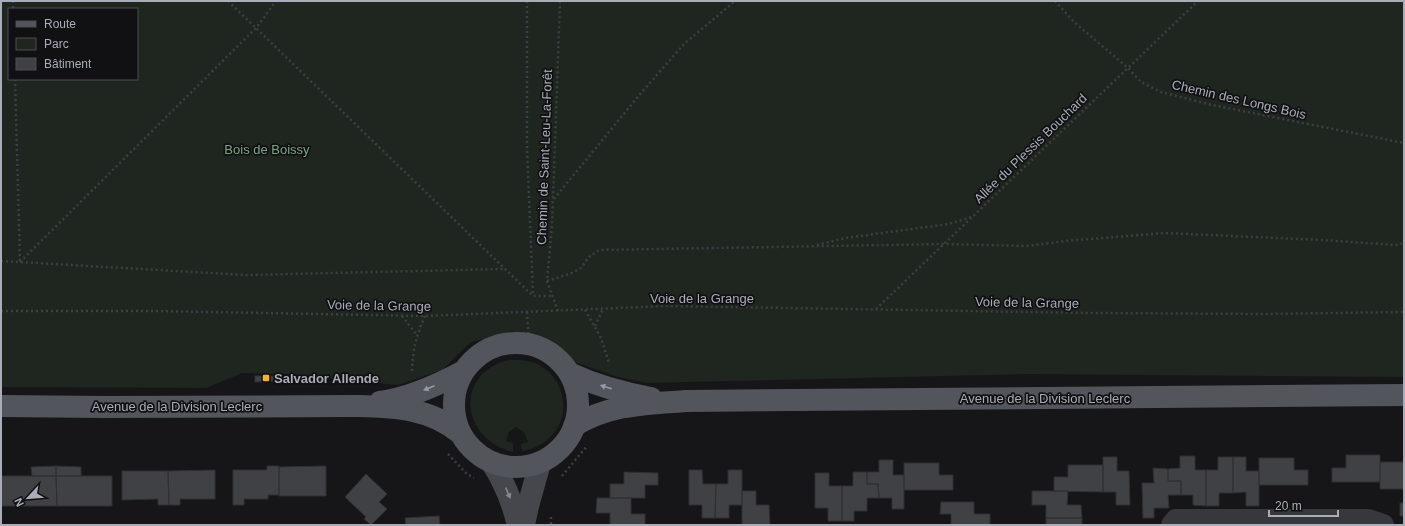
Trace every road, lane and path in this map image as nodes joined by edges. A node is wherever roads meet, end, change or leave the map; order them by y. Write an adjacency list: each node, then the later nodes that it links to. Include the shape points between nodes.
1 (228, 1): 8 (path)
2 (276, 1): 8 (path)
3 (527, 1): 21 (path, via 527,149)
4 (560, 1): 12 (path, Chemin de Saint-Leu-La-Forêt)
5 (735, 1): 12 (path, via 684,44)
6 (1056, 1): 9 (path, Chemin des Longs Bois, via 1074,22)
7 (1198, 1): 9 (path, Allée du Plessis Bouchard)
8 (257, 27): 18 (path); 19 (path)
9 (1128, 68): 11 (path, Chemin des Longs Bois, via 1141,82 1169,94); 13 (path, Allée du Plessis Bouchard)
10 (15, 80): 18 (path)
11 (1404, 143)
12 (554, 199): 20 (path, Chemin de Saint-Leu-La-Forêt)
13 (973, 216): 15 (path, Allée du Plessis Bouchard); 16 (path, via 949,224 845,238)
14 (1404, 243): 15 (path, via 1396,245 1165,233 1027,246)
15 (945, 244): 16 (path); 25 (path, Allée du Plessis Bouchard)
16 (813, 246): 20 (path, via 599,250 589,257 581,268)
17 (1, 261): 18 (path)
18 (20, 262): 19 (path, via 246,275)
19 (504, 269): 21 (path)
20 (547, 281): 22 (path, Chemin de Saint-Leu-La-Forêt)
21 (533, 296): 22 (path)
22 (552, 296): 27 (path, Chemin de Saint-Leu-La-Forêt)
23 (604, 309): 24 (path, Voie de la Grange); 25 (path, Voie de la Grange, via 665,306); 32 (path)
24 (585, 310): 27 (path, Voie de la Grange); 32 (path)
25 (876, 310): 29 (path, Voie de la Grange, via 1234,314)
26 (1, 311): 30 (path, Voie de la Grange)
27 (558, 311): 28 (path, Voie de la Grange)
28 (527, 312): 31 (path, Voie de la Grange); 34 (path)
29 (1404, 312)
30 (402, 316): 31 (path, Voie de la Grange); 33 (path)
31 (425, 316): 33 (path)
32 (594, 326): 37 (path, via 601,338 610,366)
33 (417, 335): 38 (path, via 412,352)
34 (529, 345): 35 (main road, via 500,345 486,351); 36 (main road, via 545,350 558,360)
35 (464, 371): 38 (main road, Avenue de la Division Leclerc, one-way to 38); 44 (main road, via 454,395 456,422)
36 (569, 374): 37 (main road, Avenue de la Division Leclerc, one-way to 36); 43 (main road, via 577,394)
37 (612, 389): 40 (main road, Avenue de la Division Leclerc, via 636,395)
38 (413, 393): 42 (main road, Avenue de la Division Leclerc)
39 (1404, 395): 40 (main road, Avenue de la Division Leclerc)
40 (686, 401): 43 (main road, Avenue de la Division Leclerc, via 620,407 593,415)
41 (1, 406): 42 (main road, Avenue de la Division Leclerc)
42 (354, 406): 44 (main road, Avenue de la Division Leclerc, via 420,412 442,420)
43 (574, 426): 48 (main road, via 564,444)
44 (460, 434): 47 (main road, via 474,451)
45 (588, 444): 49 (path)
46 (445, 451): 50 (path, via 467,474)
47 (492, 463): 48 (main road, via 521,467); 51 (street, one-way to 51, via 506,487)
48 (540, 463): 52 (street)
49 (560, 478)
50 (478, 481)
51 (518, 525)
52 (524, 525)
53 (1172, 525): 54 (street, via 1176,520 1368,520)
54 (1383, 525)

